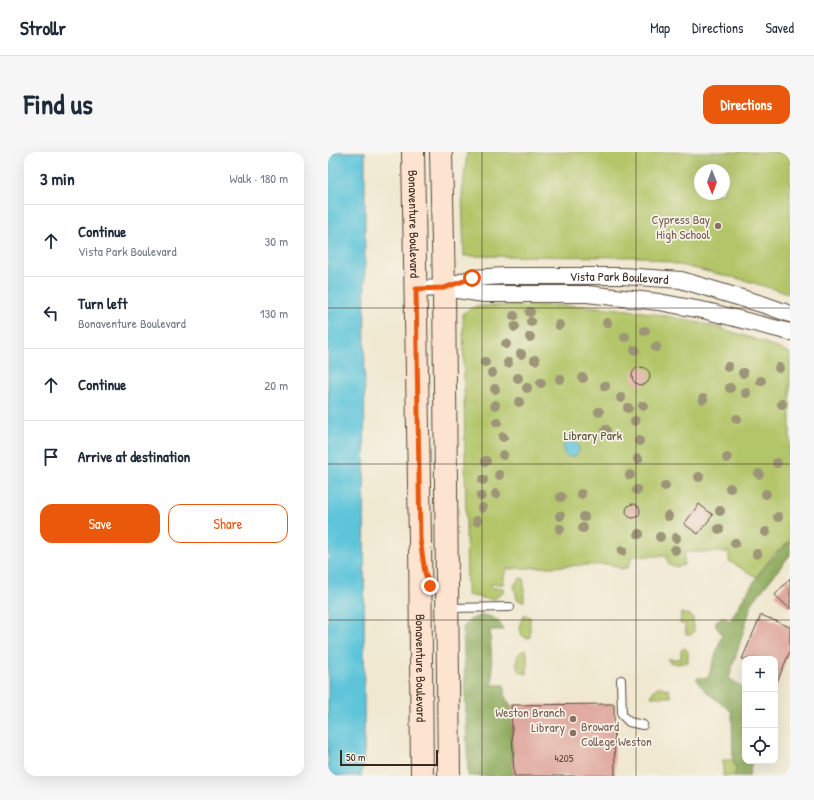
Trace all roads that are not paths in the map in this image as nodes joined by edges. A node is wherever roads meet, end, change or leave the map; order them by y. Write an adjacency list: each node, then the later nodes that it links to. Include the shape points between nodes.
1 (413, 152): 4 (main road, Bonaventure Boulevard)
2 (441, 152): 3 (main road, Bonaventure Boulevard)
3 (444, 288): 4 (street, Vista Park Boulevard); 5 (street, Vista Park Boulevard, via 472,278 504,276 623,276 681,280); 6 (street, Vista Park Boulevard, via 484,294 586,294 659,302); 9 (main road, Bonaventure Boulevard)
4 (416, 289): 7 (main road, Bonaventure Boulevard)
5 (790, 314)
6 (790, 332)
7 (420, 539): 9 (main road, via 425,573 430,586 436,598); 12 (main road, Bonaventure Boulevard)
8 (510, 607): 9 (lane)
9 (447, 608): 13 (main road, Bonaventure Boulevard)
10 (621, 680): 11 (lane, via 622,715 629,722)
11 (643, 725)
12 (422, 776)
13 (449, 776)

